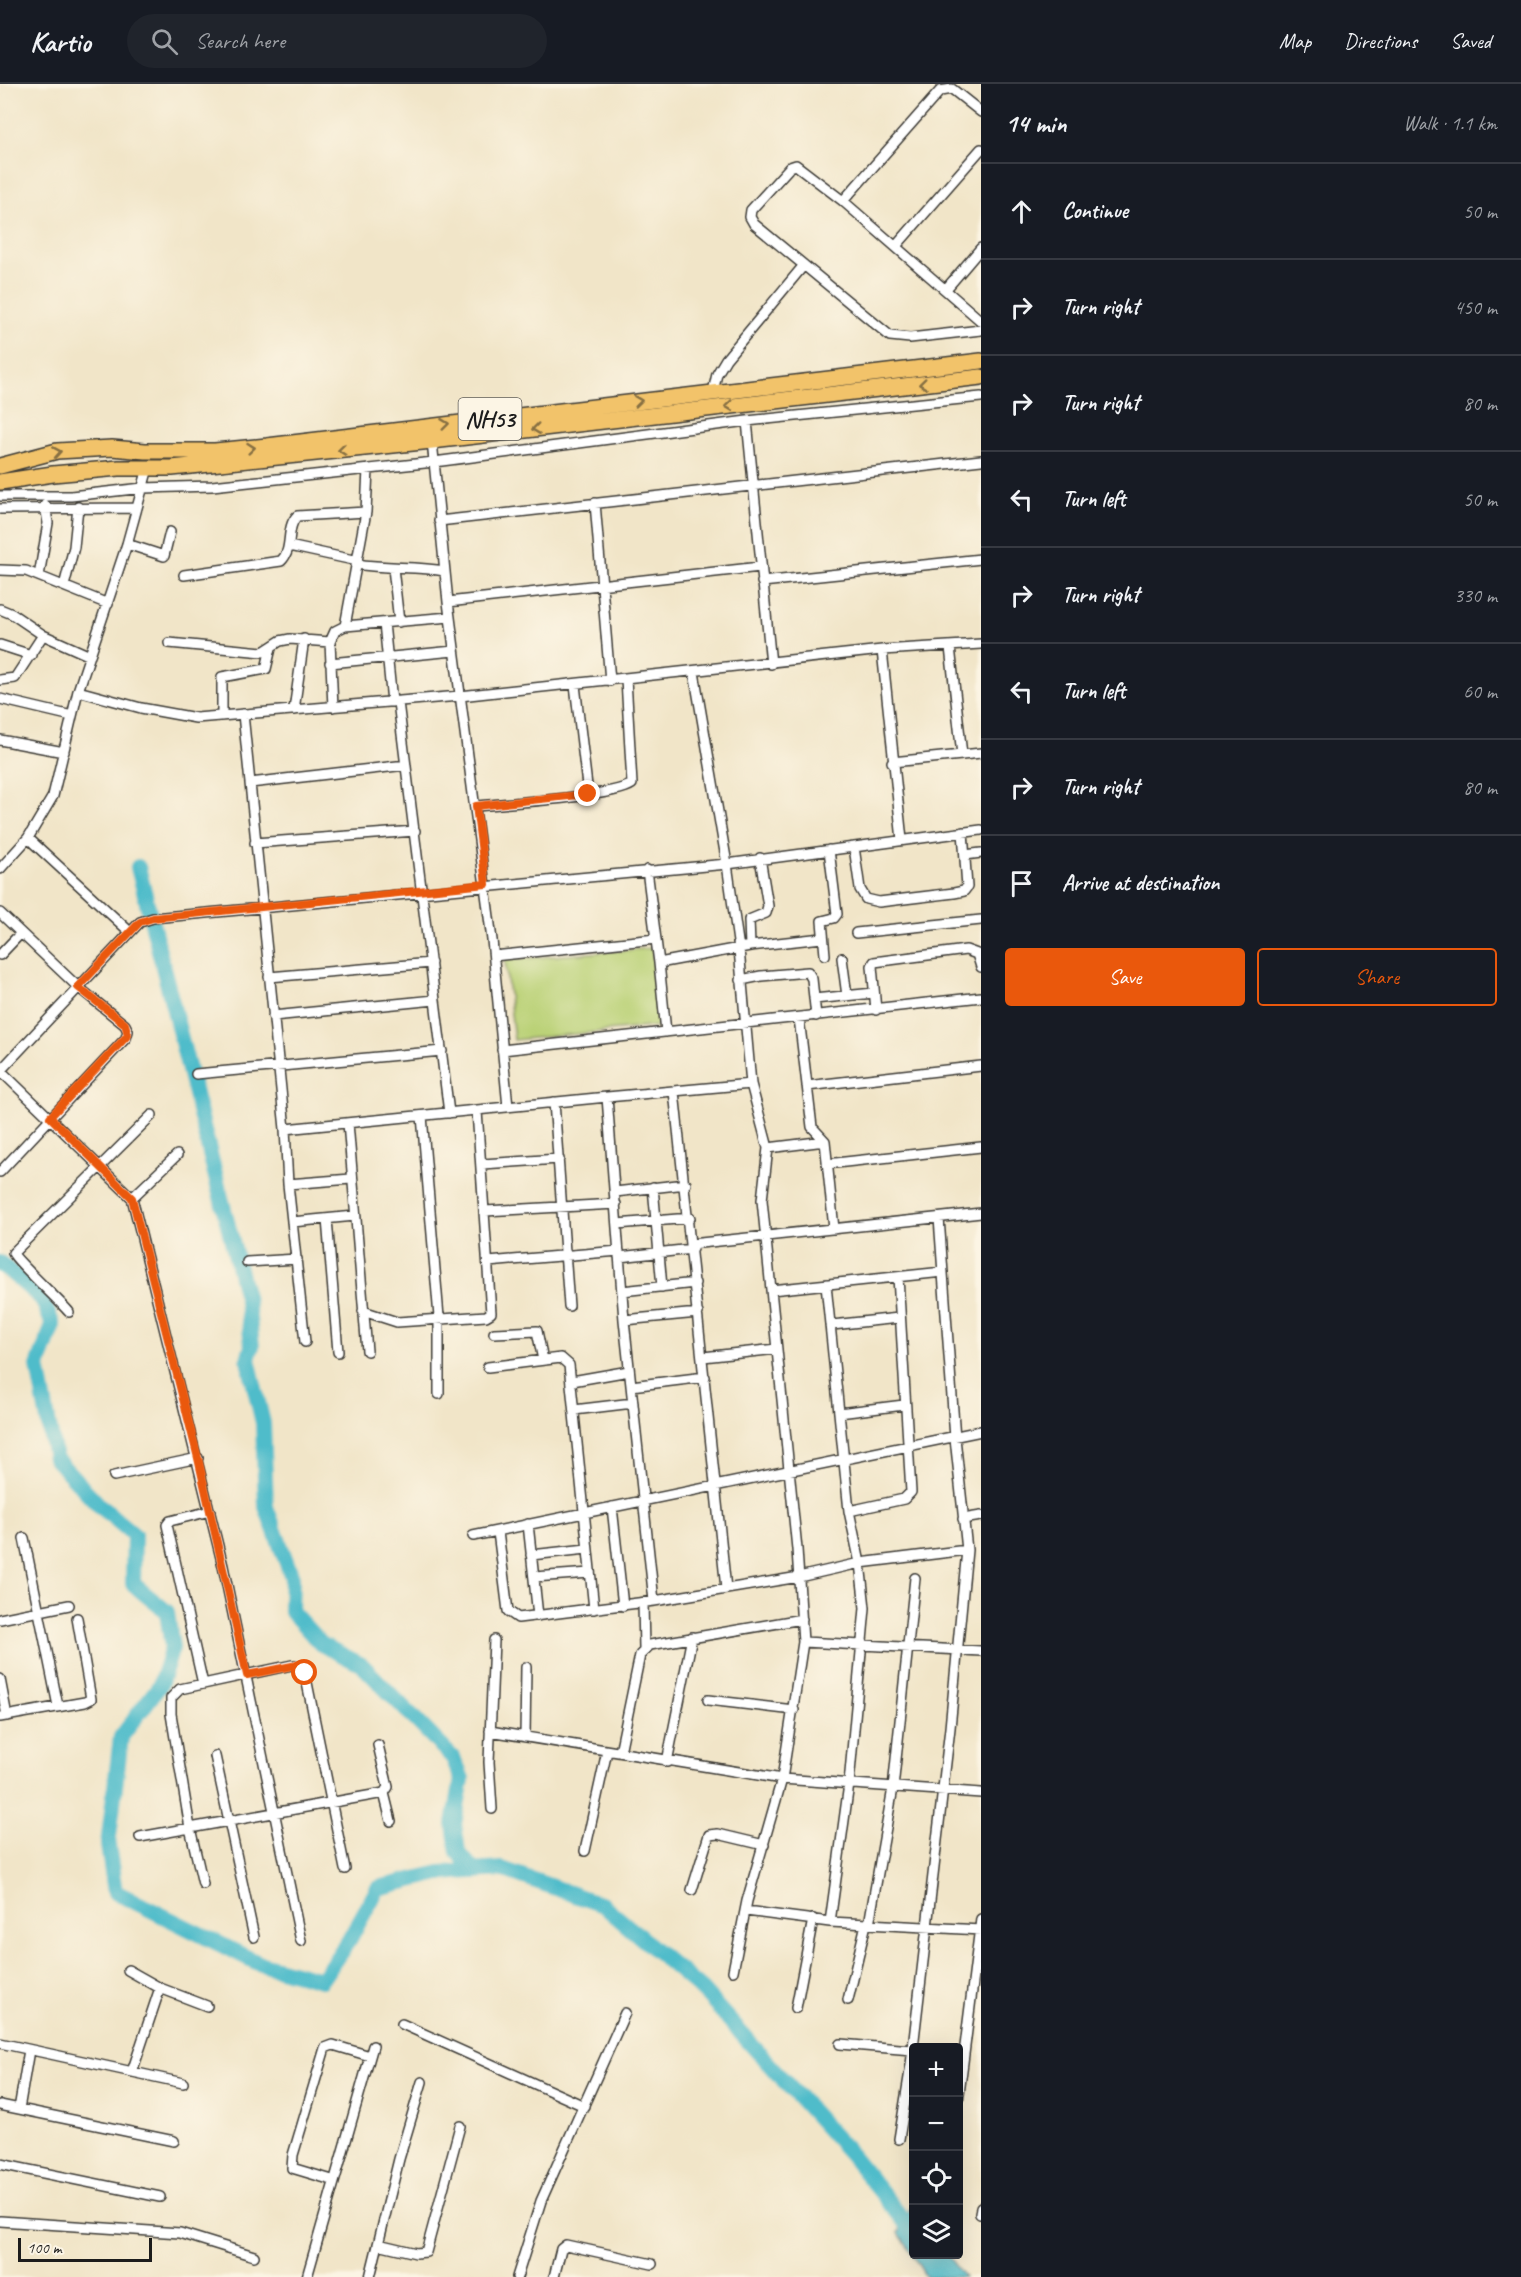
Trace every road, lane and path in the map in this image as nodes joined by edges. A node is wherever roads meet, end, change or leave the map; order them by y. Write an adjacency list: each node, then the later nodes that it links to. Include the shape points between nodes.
1 (981, 112): 3 (street, via 952,89 940,91)
2 (981, 148): 4 (street)
3 (843, 201): 4 (street); 6 (street, via 794,165 753,207 750,217 754,224)
4 (896, 246): 7 (street)
5 (981, 248): 7 (street)
6 (804, 265): 9 (street, via 890,336 910,338); 12 (street, via 726,359)
7 (946, 289): 8 (street)
8 (981, 321)
9 (981, 330)
10 (981, 361): 12 (highway, NH53)
11 (981, 377): 15 (highway, NH53, one-way to 15)
12 (713, 392): 18 (highway, NH53, one-way to 12, via 57,451 215,451)
13 (981, 397): 14 (street)
14 (747, 421): 17 (street); 22 (street)
15 (432, 441): 17 (street); 19 (highway, NH53, one-way to 19)
16 (981, 460): 22 (street)
17 (434, 462): 20 (street); 32 (street)
18 (0, 466)
19 (148, 468): 21 (highway, NH53); 23 (street)
20 (368, 469): 23 (street, via 212,486); 31 (street)
21 (0, 482)
22 (753, 484): 26 (street); 38 (street)
23 (143, 488): 25 (street); 30 (street)
24 (0, 496): 25 (street)
25 (42, 496): 29 (street)
26 (595, 503): 32 (street); 46 (street)
27 (78, 507): 29 (street); 30 (street); 45 (street, via 74,547)
28 (0, 508): 29 (street)
29 (46, 508): 43 (street, via 48,530)
30 (137, 508): 34 (street)
31 (366, 512): 35 (street, via 297,516 292,521); 37 (street)
32 (439, 521): 41 (street)
33 (170, 532): 34 (street, via 164,556)
34 (127, 544): 48 (street)
35 (288, 546): 37 (street); 42 (street, via 284,558 275,562)
36 (981, 559): 44 (street)
37 (357, 563): 39 (street); 53 (street)
38 (760, 567): 44 (street); 46 (street)
39 (393, 568): 41 (street, via 414,566); 51 (street)
40 (0, 570): 43 (street, via 16,568)
41 (445, 571): 47 (street)
42 (184, 575)
43 (39, 576): 45 (street)
44 (762, 582): 68 (street)
45 (64, 586): 48 (street)
46 (601, 586): 47 (street); 72 (street)
47 (448, 602): 50 (street)
48 (108, 604): 65 (street)
49 (0, 609): 54 (street)
50 (450, 617): 51 (street); 63 (street)
51 (399, 622): 52 (street)
52 (384, 623): 53 (street); 66 (street)
53 (345, 626): 56 (street, via 335,631)
54 (43, 635): 64 (street); 65 (street)
55 (304, 639): 56 (street); 61 (street, via 284,640); 79 (street)
56 (330, 642): 67 (street)
57 (169, 643): 61 (street, via 263,652)
58 (981, 644): 60 (street)
59 (0, 645): 64 (street)
60 (950, 647): 62 (street); 86 (street)
61 (272, 648): 82 (street, via 266,669 222,677)
62 (882, 650): 68 (street); 87 (street)
63 (454, 651): 66 (street); 75 (street)
64 (31, 655): 71 (street, via 15,678)
65 (90, 656): 74 (street)
66 (386, 657): 67 (street); 77 (street)
67 (330, 663): 78 (street)
68 (771, 664): 69 (street)
69 (694, 672): 70 (street); 103 (street)
70 (626, 679): 72 (street); 90 (street, via 632,784)
71 (0, 681)
72 (610, 681): 73 (street)
73 (575, 685): 75 (street); 90 (street)
74 (78, 691): 81 (street); 82 (street, via 196,718)
75 (460, 696): 77 (street); 91 (street)
76 (0, 699): 81 (street)
77 (395, 702): 78 (street); 88 (street)
78 (333, 707): 79 (street)
79 (294, 710): 80 (street)
80 (243, 714): 82 (street); 89 (street)
81 (72, 716): 84 (street)
82 (222, 716)
83 (0, 740): 84 (street)
84 (64, 752): 95 (street, via 53,796)
85 (981, 753): 86 (street)
86 (962, 755): 87 (street)
87 (892, 762): 96 (street)
88 (406, 765): 89 (street); 93 (street)
89 (250, 783): 97 (street)
90 (588, 794): 91 (street)
91 (476, 806): 106 (street)
92 (981, 830): 94 (street)
93 (415, 831): 97 (street); 107 (street)
94 (963, 832): 96 (street); 101 (street)
95 (28, 838): 104 (street); 111 (street)
96 (902, 840): 98 (street)
97 (255, 843): 108 (street)
98 (854, 847): 99 (street); 101 (street, via 860,889 872,901 964,891 968,881)
99 (829, 850): 102 (street); 114 (street, via 837,917 822,921)
100 (981, 853): 101 (street)
101 (965, 855)
102 (760, 858): 103 (street); 116 (street, via 768,910 749,920)
103 (727, 864): 105 (street); 117 (street)
104 (0, 869)
105 (647, 870): 106 (street); 115 (street)
106 (486, 884): 107 (street); 120 (street)
107 (422, 892): 108 (street); 122 (street)
108 (260, 906): 111 (street, via 153,918 140,922); 125 (street)
109 (0, 913): 112 (street)
110 (981, 920): 113 (street)
111 (130, 932): 127 (street)
112 (21, 933): 118 (street); 127 (street)
113 (856, 933)
114 (822, 938): 116 (street); 119 (street)
115 (656, 939): 120 (street); 123 (street)
116 (750, 946): 117 (street)
117 (739, 950): 123 (street); 126 (street)
118 (0, 955)
119 (825, 955)
120 (494, 956): 139 (street)
121 (842, 958): 129 (street)
122 (431, 963): 125 (street); 132 (street)
123 (659, 963): 138 (street)
124 (981, 967): 128 (street, via 977,954 966,950 878,961 872,966)
125 (269, 977): 134 (street)
126 (741, 980): 131 (street, via 808,972); 137 (street)
127 (78, 987): 143 (street); 155 (street, via 125,1024 128,1035)
128 (874, 993): 129 (street); 133 (street)
129 (847, 996): 131 (street)
130 (981, 997): 133 (street)
131 (814, 999): 135 (street)
132 (435, 1000): 134 (street); 140 (street)
133 (876, 1010): 135 (street)
134 (273, 1016): 141 (street)
135 (816, 1017): 136 (street)
136 (799, 1018): 137 (street); 146 (street)
137 (745, 1024): 138 (street); 145 (street)
138 (666, 1032): 139 (street)
139 (502, 1050): 150 (street)
140 (442, 1051): 141 (street); 152 (street)
141 (278, 1066): 144 (street); 157 (street)
142 (981, 1066): 146 (street)
143 (0, 1071): 155 (street)
144 (196, 1074)
145 (751, 1084): 147 (street); 160 (street)
146 (807, 1086): 158 (street, via 812,1127)
147 (674, 1091): 148 (street); 169 (street)
148 (607, 1097): 149 (street); 171 (street)
149 (554, 1102): 150 (street); 162 (street)
150 (508, 1107): 151 (street)
151 (477, 1111): 152 (street); 164 (street)
152 (449, 1113): 154 (street)
153 (152, 1115): 163 (street)
154 (422, 1116): 156 (street); 204 (street)
155 (50, 1117): 163 (street); 166 (street)
156 (348, 1123): 157 (street); 167 (street)
157 (285, 1129): 168 (street)
158 (825, 1141): 160 (street); 165 (street)
159 (981, 1147): 165 (street)
160 (768, 1148): 185 (street, via 762,1200)
161 (177, 1155): 172 (street)
162 (559, 1159): 164 (street); 174 (street)
163 (100, 1164): 172 (street); 202 (street, via 13,1253)
164 (482, 1164): 175 (street)
165 (827, 1164): 184 (street)
166 (0, 1172)
167 (351, 1179): 168 (street); 177 (street)
168 (288, 1184): 182 (street)
169 (686, 1184): 170 (street); 178 (street)
170 (653, 1187): 171 (street); 181 (street)
171 (615, 1192): 173 (street)
172 (132, 1198): 228 (street)
173 (616, 1204): 174 (street); 183 (street)
174 (563, 1208): 175 (street); 189 (street)
175 (485, 1211): 192 (street)
176 (981, 1213): 179 (street)
177 (355, 1216): 180 (street); 201 (street)
178 (690, 1218): 181 (street); 186 (street)
179 (939, 1218): 184 (street); 193 (street)
180 (327, 1219): 182 (street); 212 (street)
181 (656, 1221): 183 (street); 187 (street)
182 (292, 1222): 190 (street)
183 (617, 1224): 188 (street)
184 (834, 1229): 185 (street)
185 (766, 1236): 186 (street); 198 (street)
186 (692, 1246): 187 (street); 195 (street)
187 (659, 1252): 188 (street); 197 (street)
188 (619, 1254): 189 (street); 199 (street)
189 (566, 1255): 192 (street); 200 (street)
190 (297, 1259): 191 (street); 209 (street)
191 (248, 1262)
192 (488, 1262): 204 (street, via 491,1313)
193 (943, 1272): 194 (street); 226 (street)
194 (898, 1277): 196 (street); 205 (street)
195 (695, 1283): 197 (street); 203 (street)
196 (826, 1285): 198 (street); 207 (street)
197 (662, 1287): 199 (street)
198 (771, 1290): 210 (street)
199 (622, 1291): 206 (street)
200 (569, 1306)
201 (363, 1311): 204 (street, via 397,1322); 211 (street)
202 (69, 1312)
203 (698, 1312): 206 (street); 213 (street)
204 (439, 1317): 220 (street)
205 (899, 1318): 207 (street); 222 (street)
206 (624, 1320): 216 (street)
207 (832, 1325): 224 (street)
208 (494, 1333): 214 (street, via 537,1331)
209 (305, 1342)
210 (777, 1349): 213 (street); 230 (street)
211 (367, 1351)
212 (338, 1352)
213 (703, 1357): 217 (street)
214 (543, 1360): 215 (street); 218 (street, via 567,1360)
215 (488, 1367)
216 (629, 1371): 218 (street); 219 (street)
217 (705, 1377): 219 (street); 232 (street)
218 (572, 1381): 223 (street)
219 (631, 1386): 221 (street)
220 (439, 1394)
221 (633, 1403): 223 (street); 233 (street)
222 (904, 1405): 224 (street); 227 (street)
223 (574, 1410): 237 (street)
224 (840, 1413): 229 (street)
225 (981, 1431): 226 (street)
226 (955, 1438): 227 (street); 239 (street)
227 (909, 1446): 229 (street); 236 (street, via 909,1496)
228 (198, 1458): 231 (street); 235 (street)
229 (844, 1458): 230 (street); 236 (street)
230 (789, 1469): 232 (street); 250 (street)
231 (114, 1476)
232 (715, 1484): 233 (street); 252 (street)
233 (642, 1501): 234 (street); 253 (street)
234 (612, 1507): 237 (street); 256 (street)
235 (210, 1511): 272 (street); 274 (street, via 170,1521 166,1527)
236 (849, 1511): 247 (street)
237 (584, 1513): 240 (street); 244 (street)
238 (981, 1516): 239 (street)
239 (963, 1519): 245 (street)
240 (528, 1524): 241 (street); 246 (street)
241 (498, 1532): 242 (street); 259 (street, via 508,1611 518,1618)
242 (473, 1536)
243 (24, 1538): 258 (street)
244 (587, 1549): 246 (street); 248 (street)
245 (967, 1550): 247 (street); 269 (street)
246 (531, 1555): 249 (street)
247 (860, 1563): 250 (street); 266 (street, via 865,1608)
248 (590, 1573): 249 (street); 257 (street)
249 (534, 1577): 259 (street)
250 (799, 1577): 252 (street); 262 (street)
251 (915, 1578): 267 (street)
252 (726, 1589): 253 (street)
253 (654, 1601): 254 (street)
254 (643, 1603): 256 (street); 268 (street)
255 (69, 1605): 258 (street)
256 (623, 1606): 257 (street)
257 (594, 1609): 259 (street)
258 (40, 1611): 261 (street); 276 (street)
259 (538, 1616)
260 (77, 1618): 276 (street, via 91,1699)
261 (0, 1619)
262 (801, 1619): 263 (street); 265 (street)
263 (692, 1637): 268 (street); 285 (street)
264 (494, 1640): 279 (street)
265 (803, 1642): 266 (street); 277 (street)
266 (862, 1645): 267 (street); 287 (street)
267 (907, 1647): 269 (street); 288 (street)
268 (644, 1649): 283 (street)
269 (957, 1650): 270 (street); 289 (street)
270 (981, 1651)
271 (526, 1667): 280 (street)
272 (247, 1675): 274 (street); 292 (street, via 292,1665 303,1668); 294 (street)
273 (0, 1679): 278 (street)
274 (203, 1684): 297 (street, via 180,1689 171,1698)
275 (708, 1700): 277 (street)
276 (58, 1706): 278 (street)
277 (794, 1710): 286 (street)
278 (3, 1716)
279 (490, 1731): 280 (street); 293 (street)
280 (525, 1737): 282 (street)
281 (378, 1744): 290 (street, via 388,1787)
282 (607, 1751): 283 (street); 300 (street)
283 (620, 1752): 285 (street)
284 (215, 1756): 295 (street)
285 (667, 1762): 286 (street)
286 (782, 1779): 287 (street); 299 (street)
287 (849, 1784): 288 (street); 307 (street)
288 (893, 1788): 289 (street); 308 (street)
289 (942, 1791): 291 (street); 309 (street)
290 (384, 1793): 292 (street); 296 (street)
291 (981, 1793)
292 (333, 1803): 294 (street); 301 (street)
293 (492, 1809)
294 (276, 1813): 295 (street); 312 (street)
295 (230, 1821): 297 (street); 311 (street)
296 (391, 1821)
297 (190, 1828): 298 (street); 302 (street)
298 (140, 1837)
299 (764, 1845): 303 (street, via 709,1835); 304 (street)
300 (585, 1851)
301 (345, 1869)
302 (203, 1884)
303 (692, 1890)
304 (746, 1911): 305 (street); 314 (street)
305 (813, 1919): 307 (street); 318 (street)
306 (981, 1919): 310 (street)
307 (830, 1922): 308 (street)
308 (867, 1924): 309 (street); 316 (street)
309 (927, 1927): 310 (street); 322 (street)
310 (980, 1930): 330 (street)
311 (254, 1937)
312 (301, 1941)
313 (128, 1970): 315 (street)
314 (734, 1971)
315 (160, 1988): 317 (street); 327 (street)
316 (848, 2000)
317 (207, 2006)
318 (796, 2008)
319 (625, 2013): 332 (street)
320 (402, 2024): 332 (street)
321 (0, 2043): 324 (street)
322 (913, 2043)
323 (840, 2044): 325 (street)
324 (29, 2050): 327 (street); 333 (street)
325 (909, 2050)
326 (909, 2069): 335 (street)
327 (132, 2072): 329 (street)
328 (422, 2082): 341 (street)
329 (183, 2083)
330 (959, 2097)
331 (0, 2105): 333 (street)
332 (584, 2106): 346 (street, via 541,2201)
333 (19, 2109): 336 (street)
334 (460, 2126): 341 (street, via 426,2252)
335 (898, 2139)
336 (174, 2141)
337 (0, 2164): 339 (street)
338 (332, 2180): 338 (street, via 292,2168 325,2048 333,2045 371,2051); 344 (street)
339 (160, 2197)
340 (0, 2221): 342 (street, via 180,2233)
341 (378, 2244): 345 (street)
342 (254, 2256)
343 (652, 2264): 347 (street, via 566,2245 561,2248)
344 (307, 2277)
345 (371, 2277)
346 (517, 2277)
347 (554, 2277)

